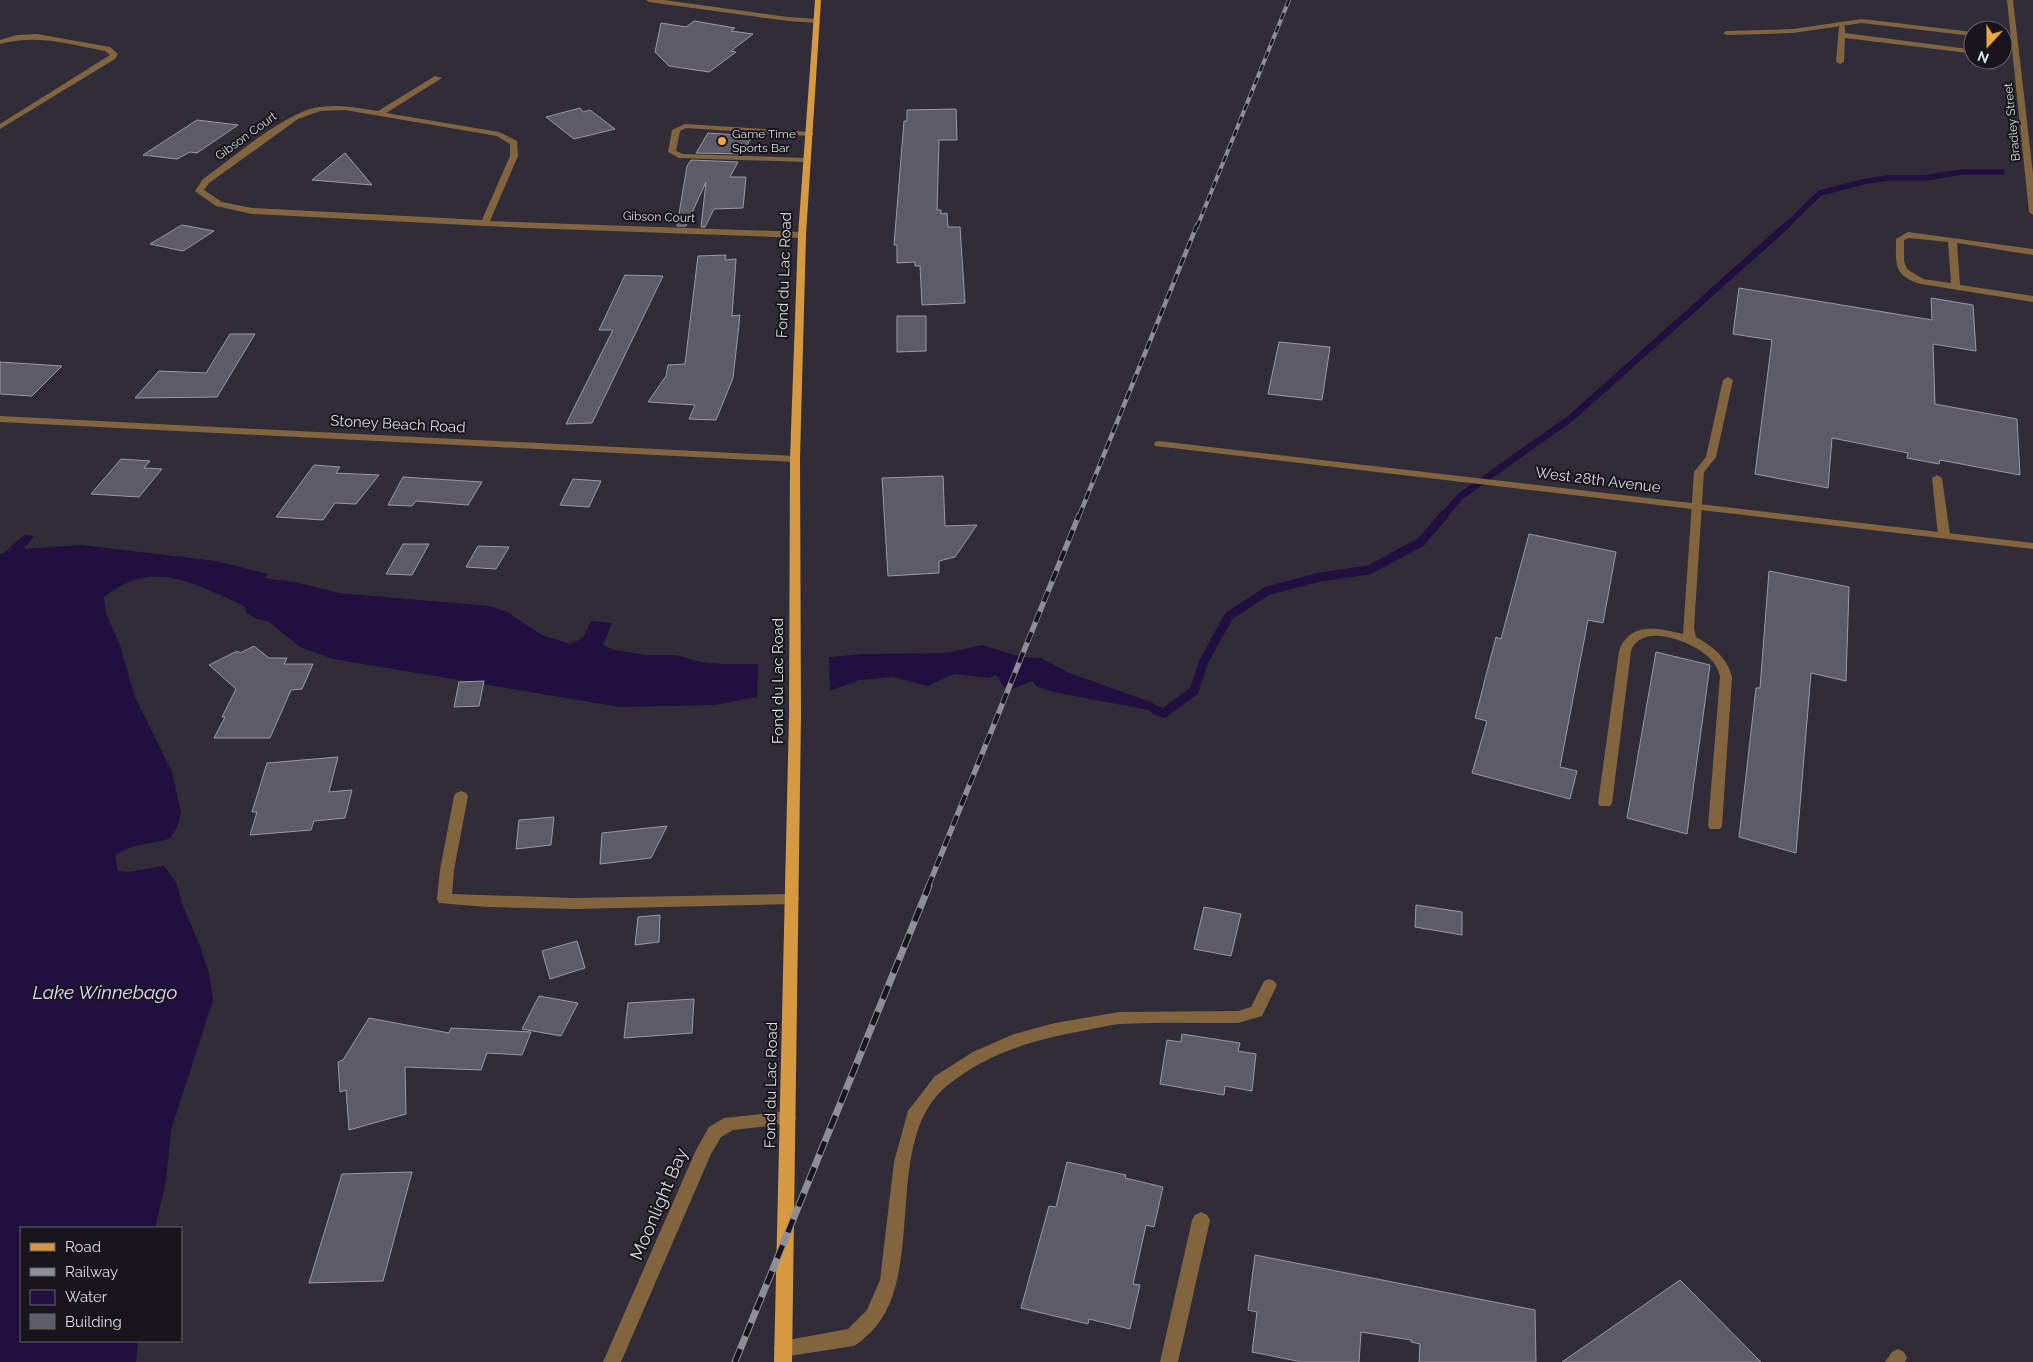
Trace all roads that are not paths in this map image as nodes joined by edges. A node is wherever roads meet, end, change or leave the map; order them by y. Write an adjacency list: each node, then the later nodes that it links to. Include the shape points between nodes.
1 (648, 0): 4 (street)
2 (818, 0): 4 (main road, Fond du Lac Road)
3 (2010, 0): 9 (street, Bradley Street)
4 (817, 20): 16 (main road, Fond du Lac Road)
5 (1842, 22): 6 (street); 7 (street, via 1792,32); 8 (street)
6 (1963, 33)
7 (1727, 34)
8 (1841, 35): 11 (street); 12 (street)
9 (2014, 39): 18 (street, Bradley Street)
10 (0, 42): 15 (street, via 32,36 107,49 114,54)
11 (1963, 50)
12 (1840, 62)
13 (438, 78): 14 (street)
14 (380, 113): 19 (street, Gibson Court, via 499,134 514,143 514,156); 19 (street, Gibson Court, via 345,108 318,109 294,117 230,162 206,181 199,191 219,204 252,211)
15 (0, 127)
16 (810, 134): 17 (main road, Fond du Lac Road); 17 (street, via 685,126 676,130 672,152 682,156)
17 (808, 160): 20 (main road, Fond du Lac Road)
18 (2033, 212)
19 (485, 223): 20 (street, Gibson Court)
20 (802, 235): 28 (main road, Fond du Lac Road)
21 (1952, 240): 22 (street); 23 (street); 23 (street, via 1908,235 1900,239 1901,270 1906,276 1921,281)
22 (2033, 252)
23 (1956, 287): 24 (street)
24 (2033, 299)
25 (1728, 380): 30 (street, via 1711,457 1699,472)
26 (0, 419): 28 (street, Stoney Beach Road)
27 (1159, 444): 30 (street, West 28th Avenue)
28 (795, 459): 37 (main road, Fond du Lac Road)
29 (1937, 478): 31 (street)
30 (1698, 507): 31 (street, West 28th Avenue); 33 (street, via 1688,628)
31 (1944, 535): 32 (street, West 28th Avenue)
32 (2033, 546)
33 (1690, 639): 35 (street, via 1651,633 1639,634 1630,640 1625,651); 36 (street, via 1716,656 1724,666 1726,677)
34 (461, 796): 37 (street, via 444,899 564,903)
35 (1605, 803)
36 (1716, 826)
37 (792, 899): 39 (main road, Fond du Lac Road)
38 (1268, 985): 41 (street, via 1257,1012 1238,1018 1119,1018 1056,1029 1019,1038 979,1057 941,1081 916,1112 902,1162 889,1280 874,1316 853,1337)
39 (788, 1118): 41 (main road, Fond du Lac Road); 42 (street, Moonlight Bay, via 730,1123 715,1132 704,1150)
40 (1201, 1220): 43 (street)
41 (783, 1355)
42 (612, 1362)
43 (1169, 1362)

